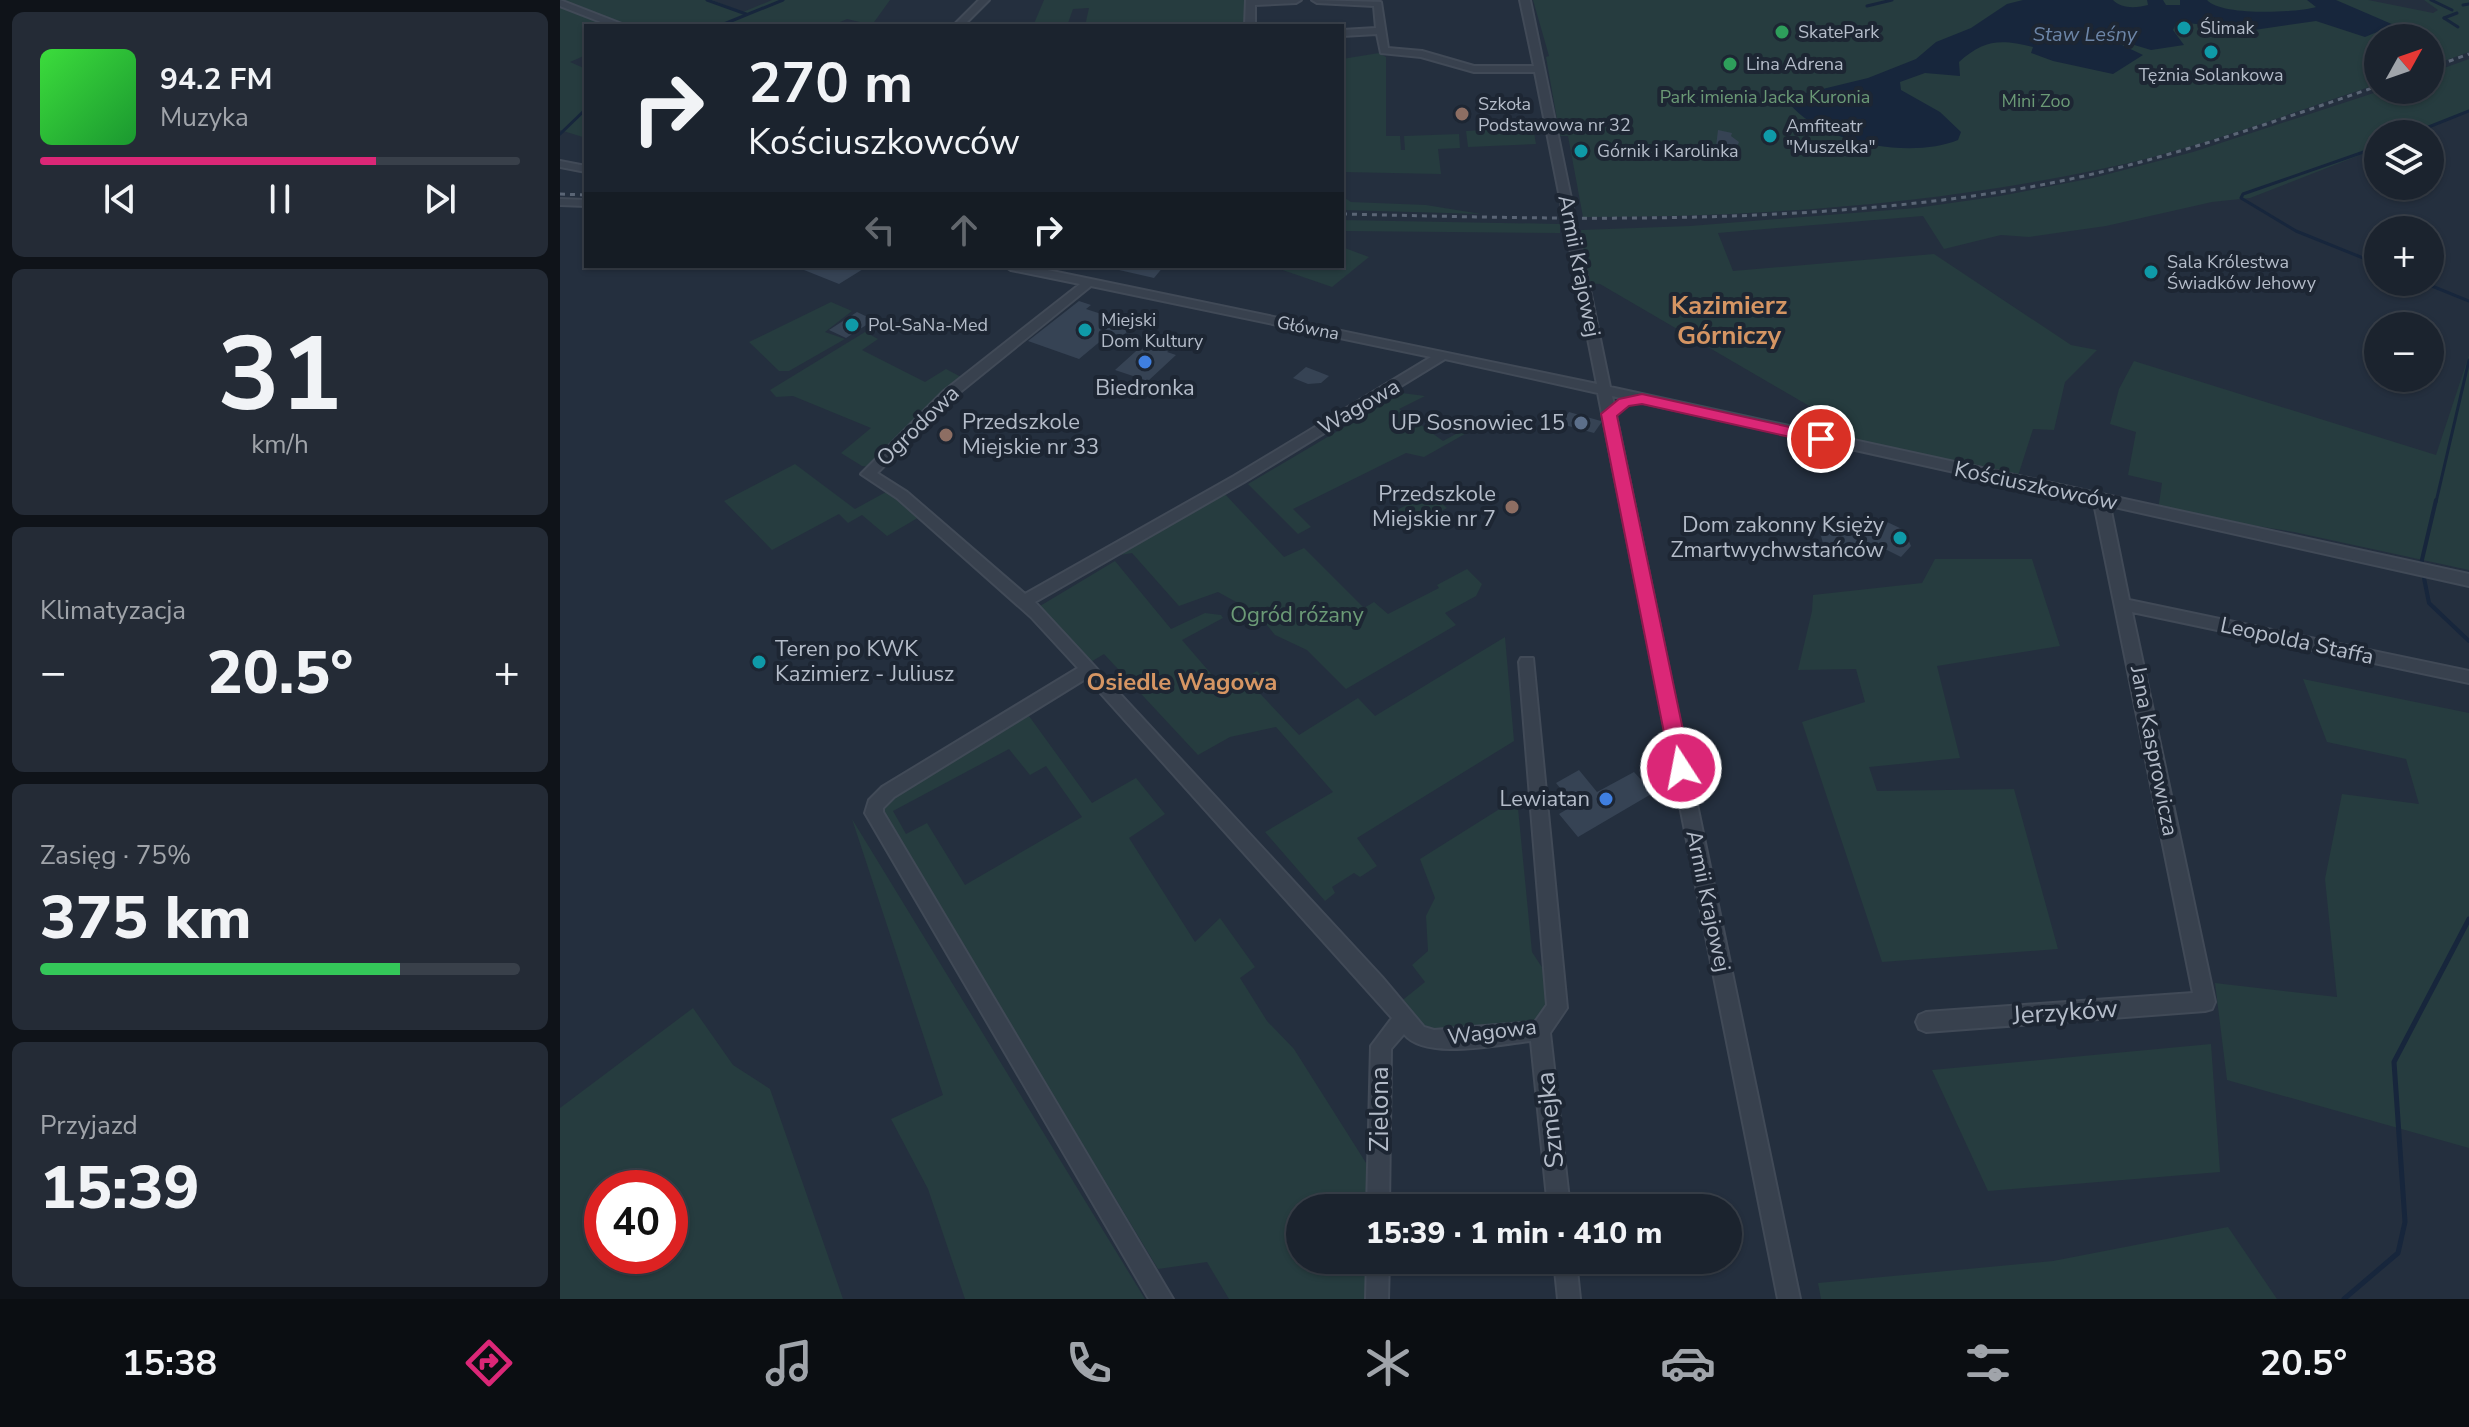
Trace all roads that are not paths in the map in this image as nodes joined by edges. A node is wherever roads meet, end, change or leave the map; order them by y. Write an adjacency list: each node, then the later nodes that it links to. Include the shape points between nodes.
1 (984, 0): 8 (street)
2 (1296, 0): 5 (street)
3 (1317, 0): 10 (street, via 1378,4)
4 (1525, 0): 12 (street, Armii Krajowej)
5 (1251, 1): 9 (street)
6 (560, 3): 7 (street)
7 (614, 24)
8 (960, 24)
9 (1250, 24)
10 (1381, 31): 11 (street); 12 (street, via 1387,52 1422,54 1474,69)
11 (1344, 33)
12 (1538, 69): 20 (street, Armii Krajowej)
13 (560, 164): 14 (street)
14 (584, 169)
15 (560, 202): 16 (street)
16 (584, 203)
17 (1020, 268): 18 (street, Główna)
18 (1088, 283): 19 (street, Główna); 25 (street, Ogrodowa, via 974,372 868,474 902,495)
19 (1443, 355): 20 (street, Główna); 25 (street, Wagowa)
20 (1604, 391): 21 (street, Kościuszkowców); 22 (street, Armii Krajowej)
21 (1642, 399): 22 (street, via 1624,402); 23 (street, Kościuszkowców)
22 (1609, 414): 41 (street, Armii Krajowej)
23 (2101, 500): 24 (street, Kościuszkowców); 26 (street, Jana Kasprowicza)
24 (2469, 580)
25 (1023, 602): 28 (street, Wagowa)
26 (2125, 605): 29 (street, Leopolda Staffa); 30 (street, Jana Kasprowicza)
27 (1527, 662): 33 (street, Wagowa, via 1557,1008)
28 (1089, 669): 31 (street, Wagowa); 38 (street, via 888,792 874,813)
29 (2469, 677)
30 (2205, 1002): 32 (street, Jerzyków)
31 (1404, 1019): 33 (street, Wagowa, via 1417,1034 1434,1040); 34 (street, Zielona, via 1383,1040 1380,1055)
32 (1926, 1022)
33 (1540, 1031): 35 (street, Szmejka)
34 (1378, 1194)
35 (1557, 1194)
36 (1378, 1274): 39 (street)
37 (1566, 1274): 40 (street)
38 (1162, 1299)
39 (1377, 1299)
40 (1569, 1299)
41 (1789, 1299)

